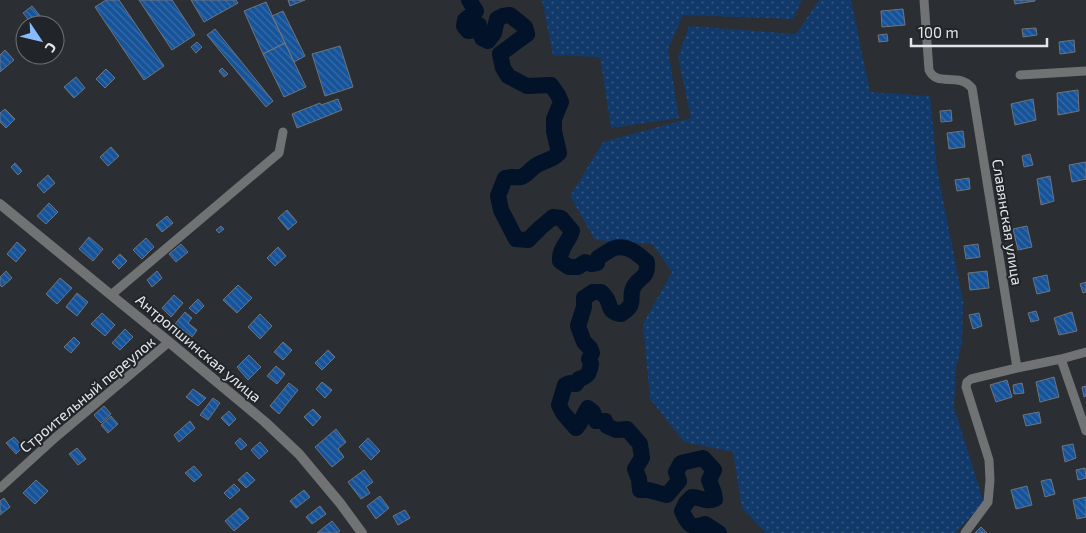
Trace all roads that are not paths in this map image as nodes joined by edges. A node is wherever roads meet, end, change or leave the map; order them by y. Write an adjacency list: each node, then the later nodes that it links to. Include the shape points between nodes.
1 (924, 0): 10 (street, Славянская улица, via 931,75 962,80 972,88)
2 (1086, 71): 3 (street)
3 (1020, 75)
4 (283, 132): 6 (street, via 280,153)
5 (0, 204): 6 (street, Антропшинская улица)
6 (111, 296): 7 (street, Антропшинская улица)
7 (169, 342): 12 (street, Строительный переулок); 13 (street, Антропшинская улица, via 265,422 298,454)
8 (1086, 352): 9 (street)
9 (1061, 359): 10 (street); 11 (street)
10 (1017, 368): 14 (street, via 967,382 989,460 990,480 988,502)
11 (1086, 431)
12 (0, 488)
13 (362, 533)
14 (965, 533)

